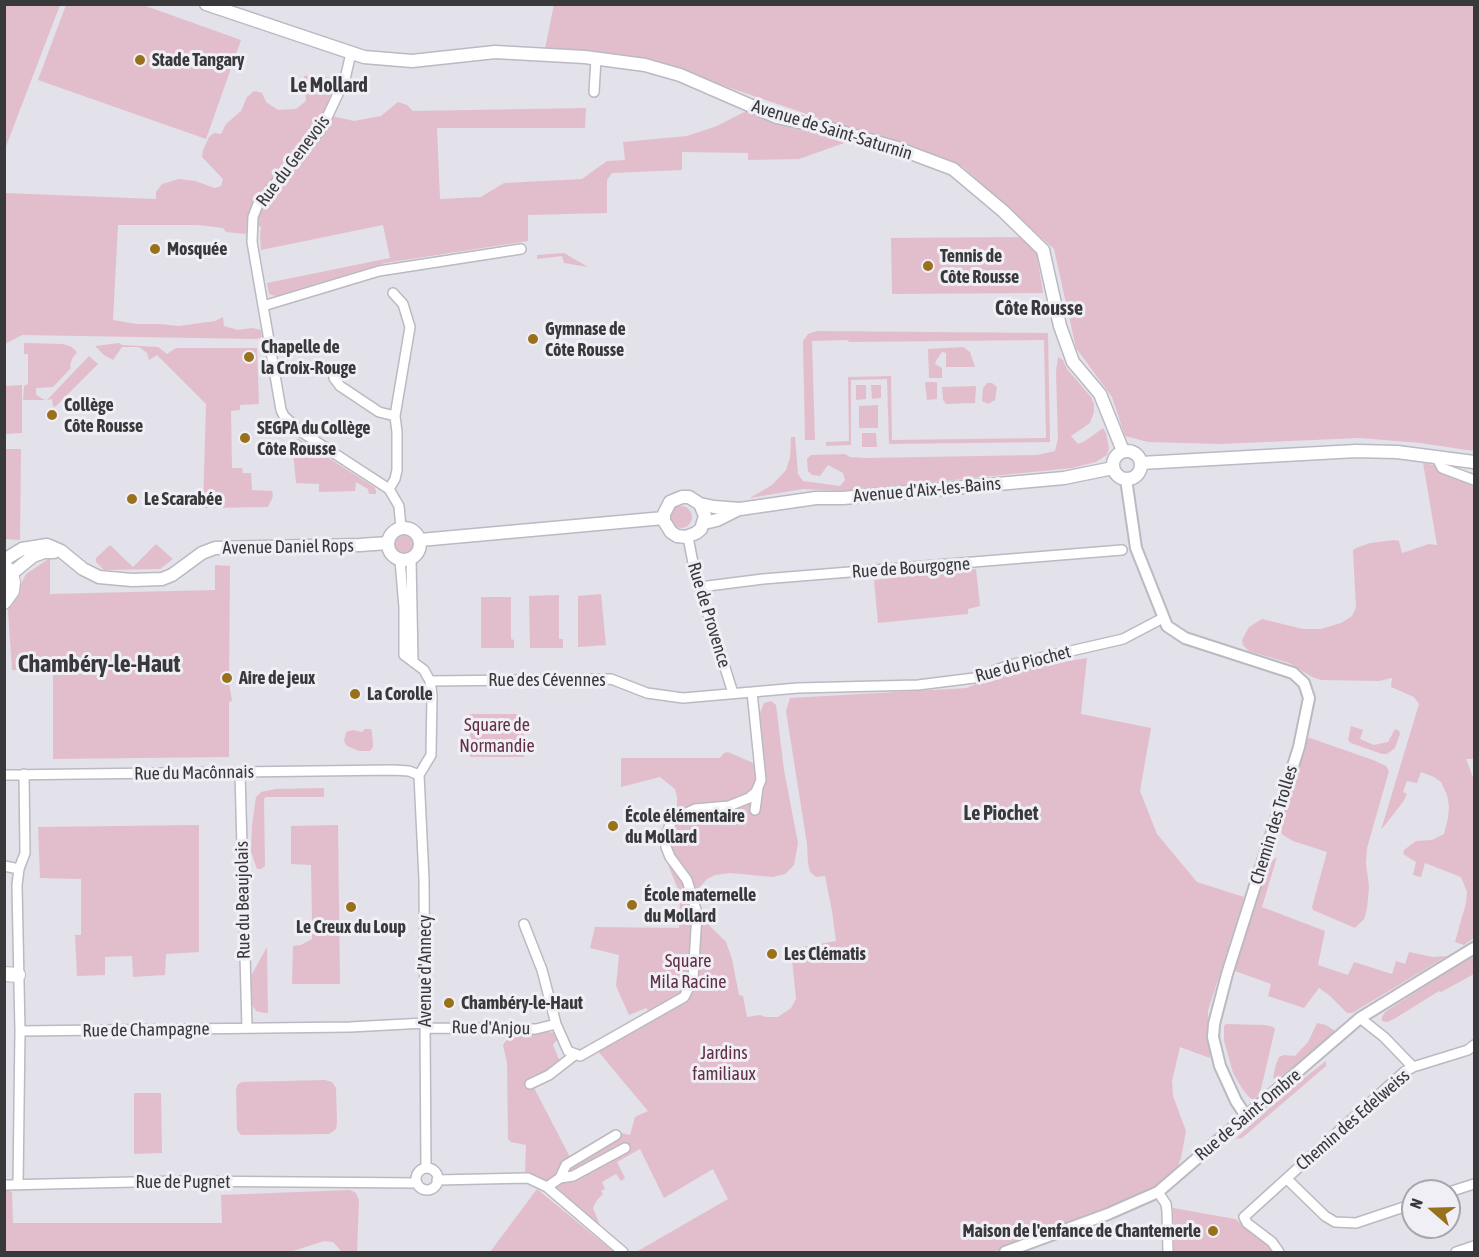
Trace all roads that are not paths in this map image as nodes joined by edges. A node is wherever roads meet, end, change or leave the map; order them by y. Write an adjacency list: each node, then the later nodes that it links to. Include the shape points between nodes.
1 (206, 4): 2 (main road, Avenue de Saint-Saturnin)
2 (351, 53): 3 (main road, Avenue de Saint-Saturnin, via 412,61 495,52); 7 (street, Rue du Genevois, via 345,79 322,128 264,196 253,218 252,242)
3 (596, 59): 4 (street); 10 (main road, Avenue de Saint-Saturnin, via 645,64 777,117 897,148 953,169 1043,250 1060,326 1074,362 1100,394)
4 (594, 92)
5 (521, 249): 7 (street, via 379,271)
6 (393, 293): 9 (street, via 403,304 410,327)
7 (263, 306): 17 (street, Rue du Genevois, via 284,416)
8 (334, 378): 9 (street, via 379,412)
9 (395, 417): 17 (street, via 397,470)
10 (1123, 451): 13 (main road, via 1136,454); 14 (main road, via 1116,456)
11 (1436, 456): 12 (main road); 13 (main road, via 1331,452); 16 (street, via 1442,468)
12 (1474, 462)
13 (1141, 463): 15 (main road, via 1137,475)
14 (1113, 468): 15 (main road); 19 (main road, Avenue d'Aix-les-Bains, via 1064,478 816,498)
15 (1126, 479): 33 (street, via 1136,548)
16 (1474, 480)
17 (389, 489): 22 (street, via 399,506)
18 (700, 504): 19 (main road, Avenue d'Aix-les-Bains); 20 (main road, Avenue d'Aix-les-Bains, via 689,497 676,498 666,508); 21 (main road)
19 (740, 509): 21 (main road, Avenue d'Aix-les-Bains)
20 (664, 518): 23 (main road, via 671,532); 24 (main road)
21 (704, 523): 23 (main road, Avenue d'Aix-les-Bains)
22 (401, 528): 24 (main road, via 411,529); 25 (main road)
23 (688, 537): 31 (street, Rue de Provence)
24 (420, 540): 29 (main road, via 419,552)
25 (388, 543): 27 (main road, Avenue Daniel Rops, via 215,548 162,579 132,580 99,577); 29 (main road, via 391,554)
26 (1122, 550): 31 (street, Rue de Bourgogne)
27 (61, 551): 28 (main road, Avenue Daniel Rops, via 38,545); 30 (main road, via 44,552)
28 (4, 560)
29 (405, 560): 34 (street, via 413,662)
30 (8, 569): 32 (main road, via 12,591)
31 (700, 587): 36 (street, Rue de Provence)
32 (4, 602)
33 (1163, 618): 35 (street, Rue du Piochet, via 1123,639 1010,665 974,678 918,685); 57 (street, Chemin des Trolles, via 1172,631 1185,638 1293,673 1304,683 1310,698 1299,747 1214,1024 1220,1066)
34 (430, 681): 36 (street, Rue des Cévennes, via 611,679 647,693 683,698); 40 (street, Avenue d'Annecy, via 431,755)
35 (752, 692): 36 (street, Rue du Piochet); 41 (street, via 761,780)
36 (733, 693)
37 (240, 772): 39 (street, Rue du Macônnais); 40 (street, Rue du Macônnais, via 384,770); 50 (street, Rue du Beaujolais)
38 (4, 775): 39 (street, Rue du Macônnais)
39 (20, 775): 43 (street, via 25,853)
40 (420, 775): 49 (street, Avenue d'Annecy)
41 (758, 788): 42 (street); 53 (street, via 749,798 729,806 695,809 682,815 671,822 666,836 670,857 687,880 697,913 693,979 684,997 580,1056)
42 (755, 810)
43 (11, 867): 46 (street, via 17,885)
44 (524, 924): 48 (street, via 542,970)
45 (1474, 948): 47 (street, Rue de Saint-Ombre)
46 (11, 975): 51 (street)
47 (1360, 1018): 55 (street); 57 (street, Rue de Saint-Ombre)
48 (556, 1024): 49 (street, Rue d'Anjou, via 536,1029); 53 (street, via 568,1051)
49 (425, 1026): 50 (street, Rue de Champagne); 60 (street, Avenue d'Annecy)
50 (246, 1028): 51 (street, Rue de Champagne)
51 (20, 1032): 66 (street)
52 (1471, 1047): 54 (street); 55 (street, Chemin des Edelweiss)
53 (576, 1054): 56 (street, via 549,1076)
54 (1474, 1058)
55 (1413, 1067): 62 (street, Chemin des Edelweiss)
56 (530, 1084)
57 (1246, 1116): 68 (street, Rue de Saint-Ombre)
58 (616, 1135): 61 (street, via 566,1165)
59 (625, 1148): 61 (street, via 573,1176)
60 (426, 1167): 63 (street, via 435,1171); 64 (street, via 417,1173)
61 (560, 1178): 67 (street)
62 (1287, 1179): 69 (street, via 1335,1222 1356,1223); 74 (street, Chemin des Edelweiss, via 1244,1217)
63 (438, 1180): 64 (street, via 428,1190); 67 (street, via 528,1178)
64 (416, 1183): 66 (street, Rue de Pugnet, via 178,1181)
65 (4, 1185): 66 (street, Rue de Pugnet)
66 (18, 1185)
67 (547, 1187): 71 (street)
68 (1158, 1192): 72 (street, Rue de Saint-Ombre); 73 (street, via 1166,1204)
69 (1401, 1208)
70 (1474, 1246): 75 (street)
71 (623, 1252)
72 (1005, 1252)
73 (1168, 1252)
74 (1279, 1252)
75 (1456, 1252)

